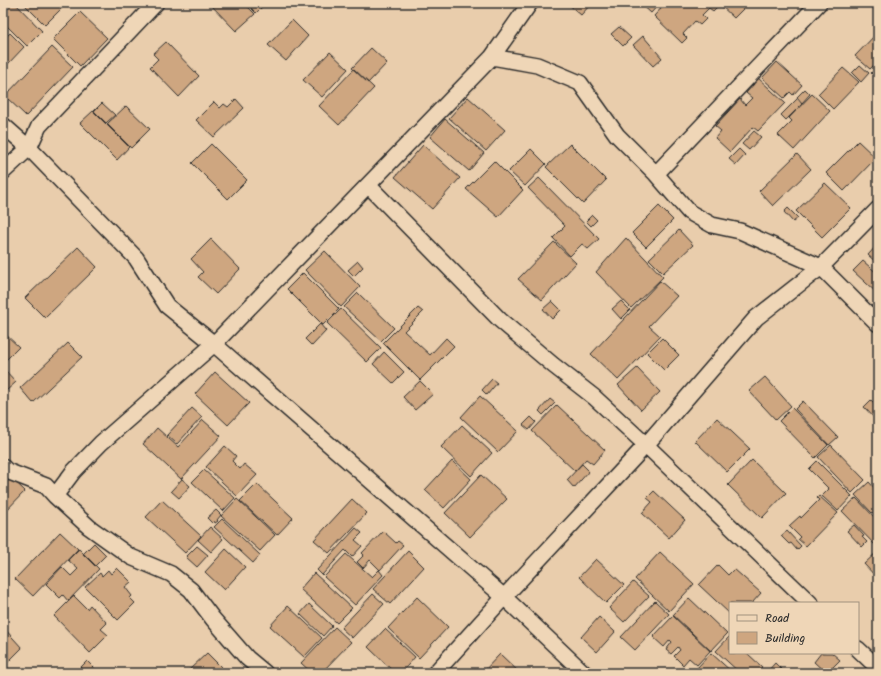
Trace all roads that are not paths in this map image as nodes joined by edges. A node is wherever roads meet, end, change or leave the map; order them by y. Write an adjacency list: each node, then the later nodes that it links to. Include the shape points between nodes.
1 (156, 3): 6 (street, via 39,126)
2 (530, 3): 4 (street)
3 (819, 3): 8 (street)
4 (492, 57): 8 (street, via 537,65 580,83 617,135); 9 (street)
5 (3, 125): 6 (street)
6 (29, 148): 7 (street); 13 (street, via 136,258 166,306)
7 (3, 172)
8 (656, 174): 11 (street, via 689,212 712,225 740,231)
9 (368, 185): 13 (street); 14 (street, via 500,320 594,397)
10 (878, 209): 11 (street)
11 (821, 267): 12 (street); 14 (street, via 756,318)
12 (878, 324)
13 (214, 344): 16 (street, via 101,443 73,472); 17 (street)
14 (646, 445): 17 (street); 18 (street)
15 (3, 467): 16 (street, via 46,486)
16 (55, 496): 21 (street, via 89,527 130,557 171,574 191,590 247,658)
17 (504, 596): 22 (street); 23 (street)
18 (809, 602)
19 (859, 650): 20 (street)
20 (878, 668)
21 (265, 673)
22 (435, 673)
23 (584, 673)

